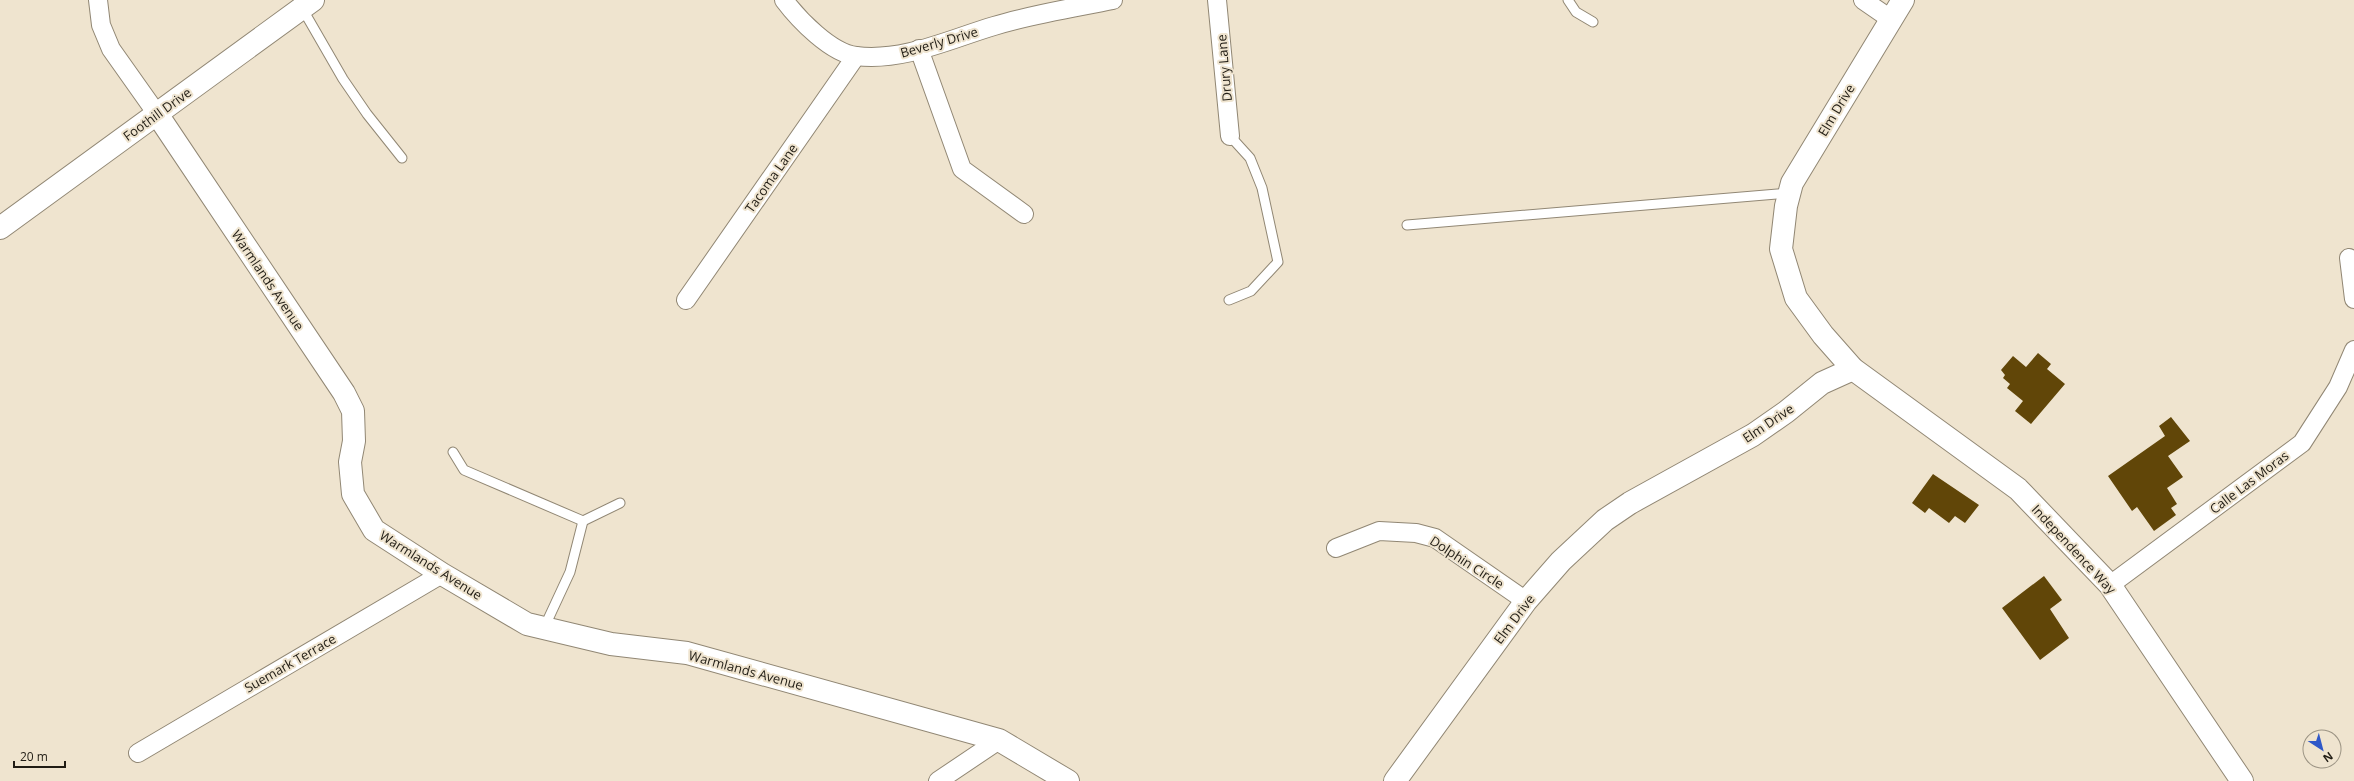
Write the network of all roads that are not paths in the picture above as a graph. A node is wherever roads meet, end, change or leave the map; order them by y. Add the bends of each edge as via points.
1 (98, 0) edge
2 (784, 0) edge
3 (1113, 0) edge
4 (1217, 0) edge
5 (1568, 0) edge
6 (1863, 0) edge
7 (1903, 0) edge
8 (308, 4) edge
9 (1892, 20) junction
10 (1593, 22) dead end
11 (919, 49) junction
12 (856, 56) junction
13 (157, 114) junction
14 (1230, 136) joint
15 (402, 158) dead end
16 (1789, 192) junction
17 (1024, 214) dead end
18 (1407, 225) dead end
19 (0, 228) edge
20 (2349, 258) dead end
21 (2354, 299) edge
22 (686, 300) dead end
23 (1229, 300) dead end
24 (2354, 350) edge
25 (1853, 369) junction
26 (453, 452) dead end
27 (620, 503) dead end
28 (583, 521) junction
29 (1336, 548) dead end
30 (442, 574) junction
31 (2110, 585) junction
32 (1526, 601) junction
33 (544, 628) junction
34 (999, 740) junction
35 (138, 752) dead end
36 (938, 781) edge
37 (1068, 781) edge
38 (1395, 781) edge
39 (2242, 781) edge

1 - 13 street, Warmlands Avenue via 101,25 111,49
2 - 12 street, Beverly Drive via 797,18 838,50
3 - 11 street, Beverly Drive via 996,25
4 - 14 street, Drury Lane
5 - 10 lane via 1576,12
6 - 9 street
7 - 9 street, Elm Drive
8 - 13 street, Foothill Drive
8 - 15 lane via 343,79 366,114
9 - 16 street, Elm Drive
11 - 12 street, Beverly Drive via 902,55
11 - 17 street via 962,169
12 - 22 street, Tacoma Lane
13 - 19 street, Foothill Drive
13 - 30 street, Warmlands Avenue via 353,410 354,441 350,462 353,494 374,530
14 - 23 lane via 1250,158 1260,182 1278,262 1251,291
16 - 18 lane
16 - 25 street, Elm Drive via 1781,249 1796,298 1823,335
20 - 21 street
24 - 31 street, Calle Las Moras via 2338,387 2302,442
25 - 31 street, Independence Way via 2018,489
25 - 32 street, Elm Drive via 1822,383 1753,435 1630,503 1605,520 1561,560
26 - 28 lane via 464,470
27 - 28 lane
28 - 33 lane via 570,572
29 - 32 street, Dolphin Circle via 1379,531 1429,536
30 - 33 street, Warmlands Avenue via 527,624
30 - 35 street, Suemark Terrace
31 - 39 street, Independence Way
32 - 38 street, Elm Drive
33 - 34 street, Warmlands Avenue via 611,644 687,653
34 - 36 street
34 - 37 street, Warmlands Avenue

